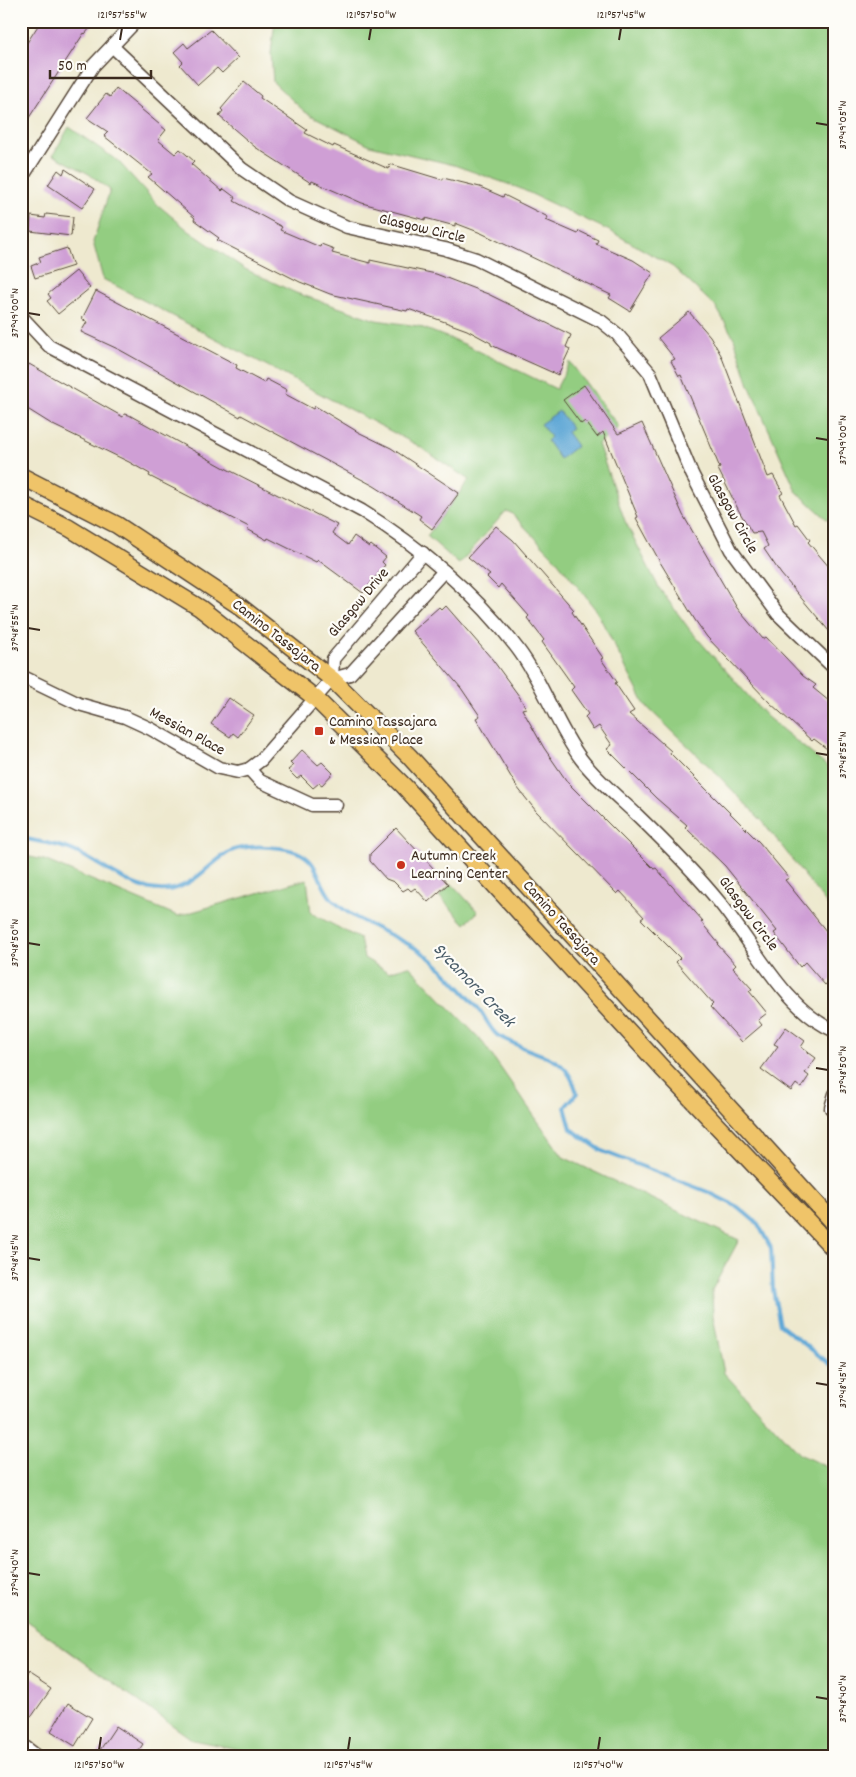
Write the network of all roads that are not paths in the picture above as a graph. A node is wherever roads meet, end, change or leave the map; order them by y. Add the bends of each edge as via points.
1 (136, 21) edge
2 (112, 46) junction
3 (21, 180) edge
4 (21, 316) edge
5 (21, 476) edge
6 (21, 504) edge
7 (423, 553) junction
8 (444, 571) junction
9 (835, 669) edge
10 (21, 676) edge
11 (332, 679) junction
12 (315, 698) junction
13 (249, 769) junction
14 (336, 805) dead end
15 (835, 1031) edge
16 (835, 1094) edge
17 (831, 1108) dead end
18 (835, 1224) edge
19 (835, 1250) edge
20 (21, 1744) edge
21 (37, 1756) edge

1 - 2 street
2 - 3 street via 93,66
2 - 9 street, Glasgow Circle via 242,169 290,201 347,227 476,259 601,321 617,334 650,373 692,474 731,550 778,614
4 - 7 street, Glasgow Circle via 49,346 362,511
5 - 11 main road, Camino Tassajara via 117,525 238,606
6 - 12 main road, Camino Tassajara via 69,528 200,608
7 - 8 street, Glasgow Circle
7 - 11 street, Glasgow Drive via 334,658
8 - 11 street via 350,674
8 - 15 street, Glasgow Circle via 517,648 550,701 569,740 594,775 683,859 786,992 808,1014
10 - 13 street, Messian Place via 79,704 125,717 151,729 219,768 238,772
11 - 12 street
11 - 18 main road, Camino Tassajara via 409,756
12 - 13 street via 261,760
12 - 19 main road, Camino Tassajara via 404,786
13 - 14 street via 260,782 312,805
16 - 17 street
20 - 21 street

